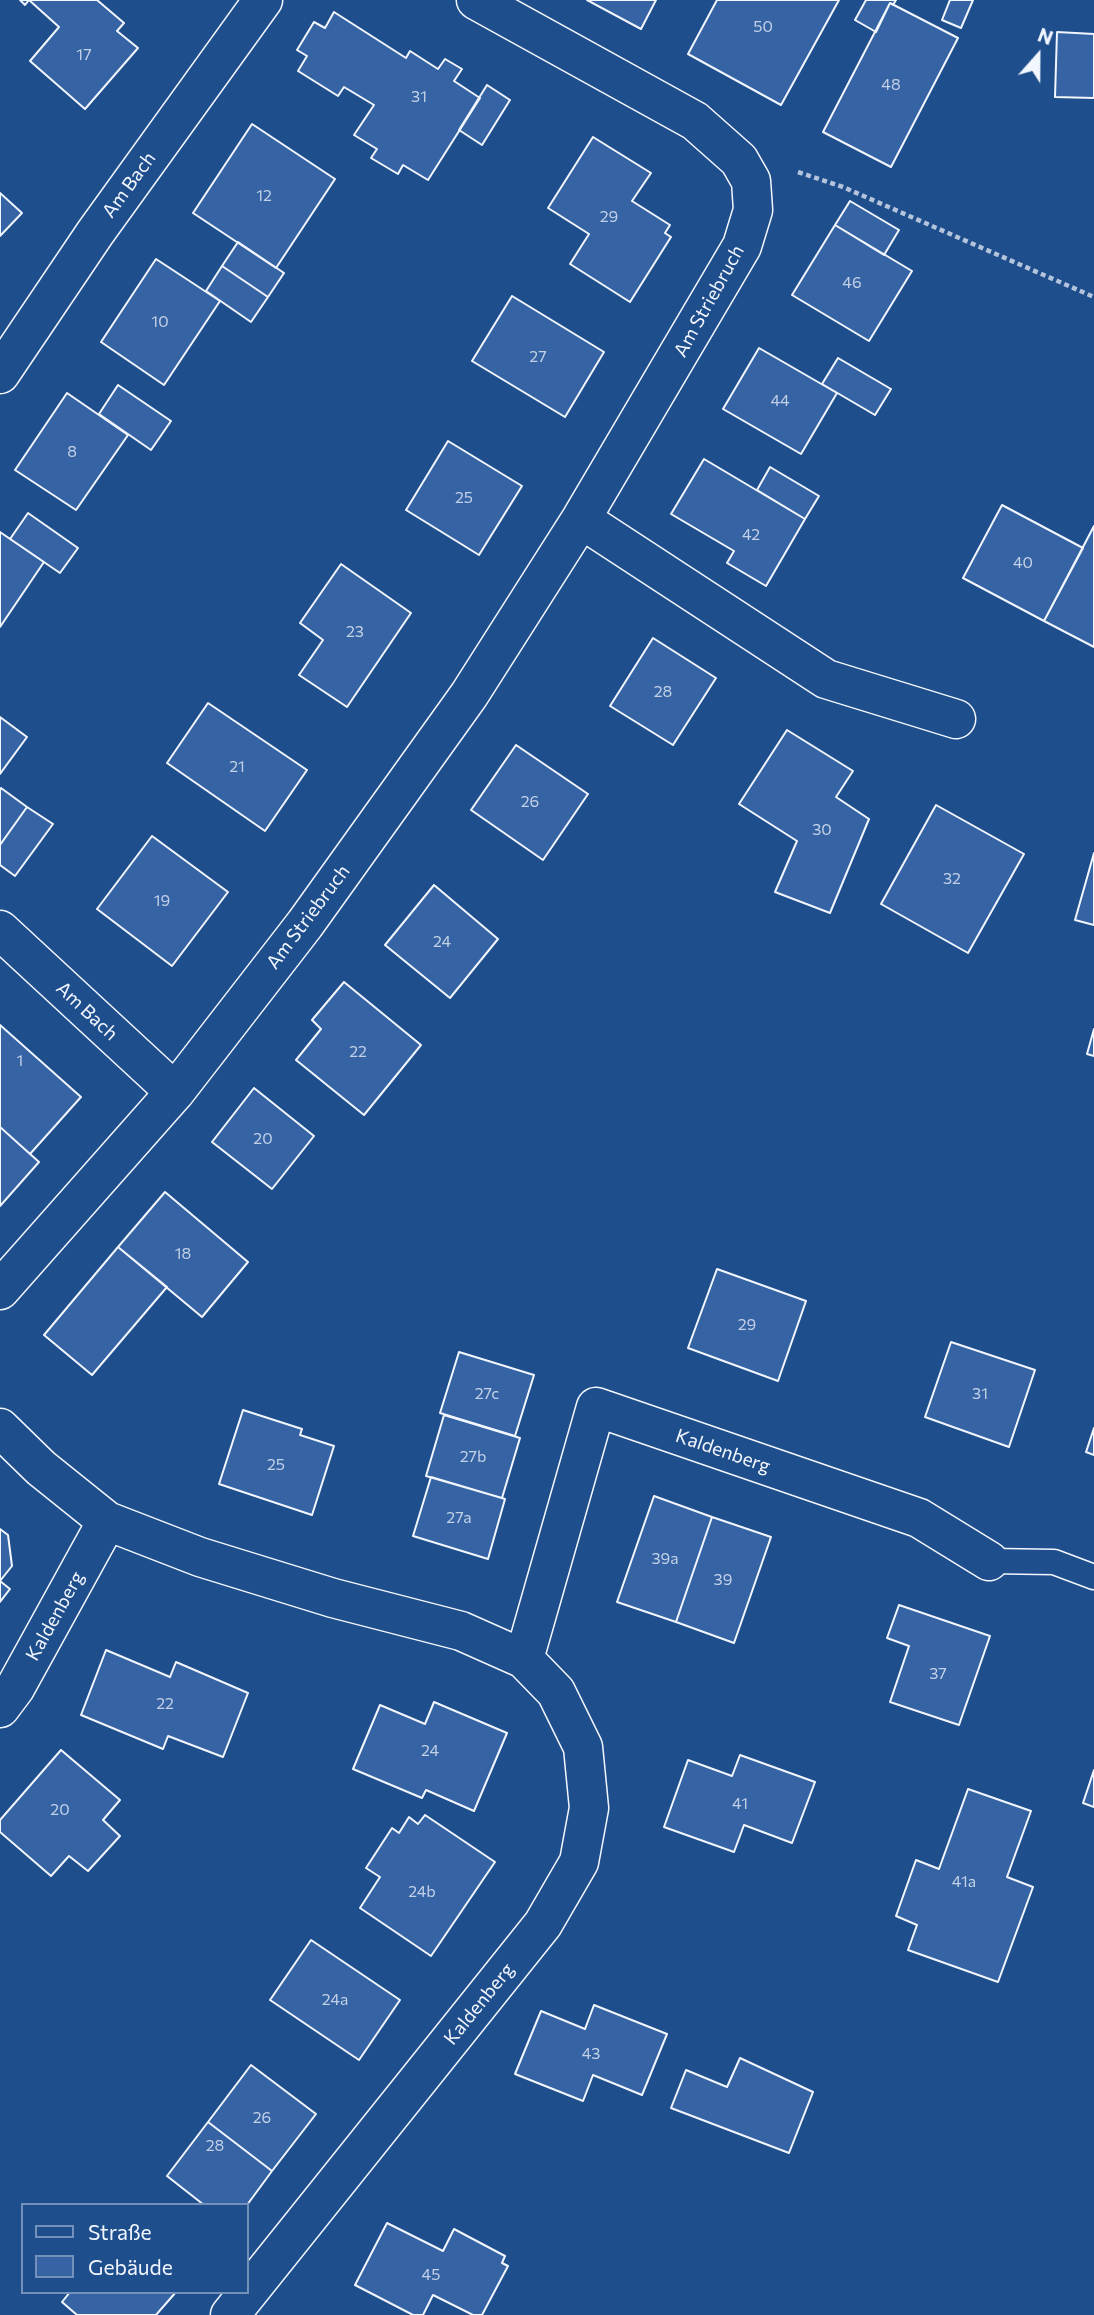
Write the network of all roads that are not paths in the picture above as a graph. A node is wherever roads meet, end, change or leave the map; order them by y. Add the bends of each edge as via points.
1 (263, 0) edge
2 (476, 0) edge
3 (0, 374) edge
4 (581, 519) junction
5 (956, 719) dead end
6 (0, 930) edge
7 (175, 1092) junction
8 (0, 1290) edge
9 (0, 1428) edge
10 (107, 1521) junction
11 (989, 1560) joint
12 (1094, 1577) edge
13 (524, 1659) junction
14 (0, 1708) edge
15 (248, 2293) edge
16 (247, 2294) edge
17 (230, 2315) edge

1 - 3 street, Am Bach
2 - 4 street, Am Striebruch via 695,121 739,160 751,181 753,210 742,246
4 - 5 street via 826,679
4 - 7 street, Am Striebruch via 469,695 305,924
6 - 7 street, Am Bach
7 - 8 street, Am Striebruch
9 - 10 street, Kaldenberg
10 - 13 street, Kaldenberg via 200,1557 333,1598 461,1630
10 - 14 street, Kaldenberg
11 - 12 lane, Kaldenberg via 1054,1562
11 - 13 street, Kaldenberg via 919,1518 596,1407
13 - 15 street, Kaldenberg via 556,1692 583,1747 589,1808 579,1862 543,1924
16 - 17 street, Kaldenberg

